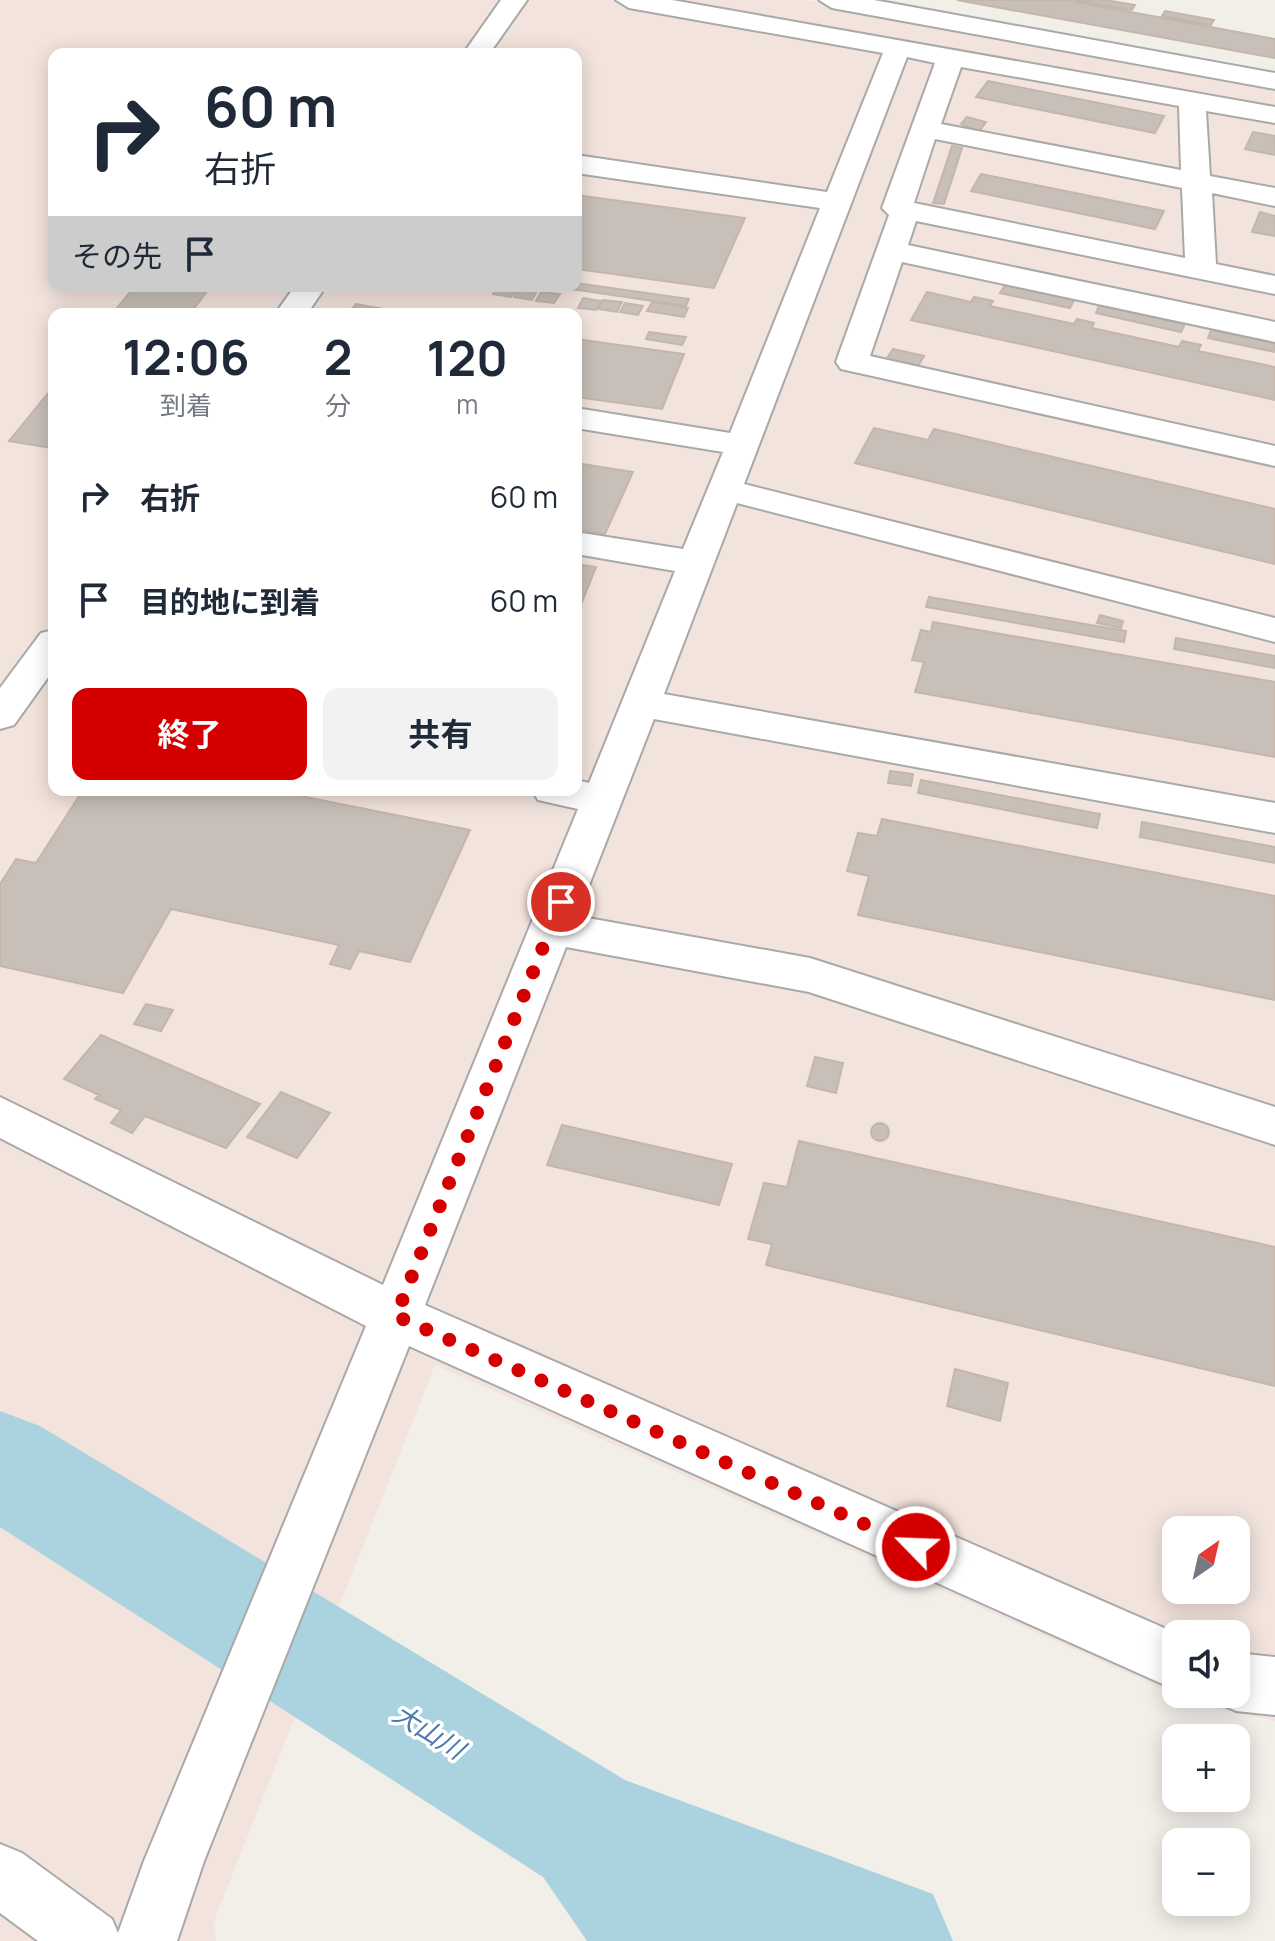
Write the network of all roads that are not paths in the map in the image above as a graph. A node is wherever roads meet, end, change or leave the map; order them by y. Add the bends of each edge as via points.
1 (514, 0) edge
2 (629, 0) edge
3 (832, 0) edge
4 (480, 48) edge
5 (897, 50) junction
6 (950, 59) junction
7 (1275, 81) edge
8 (1192, 100) junction
9 (1275, 115) edge
10 (925, 129) junction
11 (582, 165) edge
12 (1196, 182) junction
13 (1275, 197) edge
14 (838, 202) junction
15 (905, 210) junction
16 (891, 250) junction
17 (1201, 269) junction
18 (1275, 285) edge
19 (1275, 332) edge
20 (582, 419) edge
21 (744, 445) junction
22 (1275, 456) edge
23 (726, 490) junction
24 (582, 544) edge
25 (697, 563) junction
26 (1275, 630) edge
27 (48, 654) edge
28 (25, 700) edge
29 (641, 703) junction
30 (582, 796) edge
31 (603, 800) junction
32 (1275, 818) edge
33 (551, 928) junction
34 (0, 1116) edge
35 (1275, 1126) edge
36 (396, 1316) junction
37 (1162, 1656) edge
38 (1250, 1683) edge
39 (1275, 1686) edge
40 (0, 1875) edge
41 (90, 1941) edge
42 (146, 1941) edge

1 - 4 street
2 - 5 street
3 - 7 street
5 - 6 street
5 - 14 street
6 - 8 street
6 - 10 street
8 - 9 street
8 - 12 street
10 - 12 street
10 - 15 street via 897,208
11 - 14 street
12 - 13 street
12 - 17 street
14 - 21 street
15 - 16 street
15 - 17 street
16 - 19 street
16 - 22 street via 852,362
17 - 18 street
20 - 21 street
21 - 23 street
23 - 25 street
23 - 26 street
24 - 25 street
25 - 29 street
27 - 28 street
29 - 31 street
29 - 32 street
30 - 31 street
31 - 33 street
33 - 35 street via 810,975
33 - 36 street
34 - 36 street
36 - 37 street
36 - 42 street
38 - 39 street
40 - 41 street

